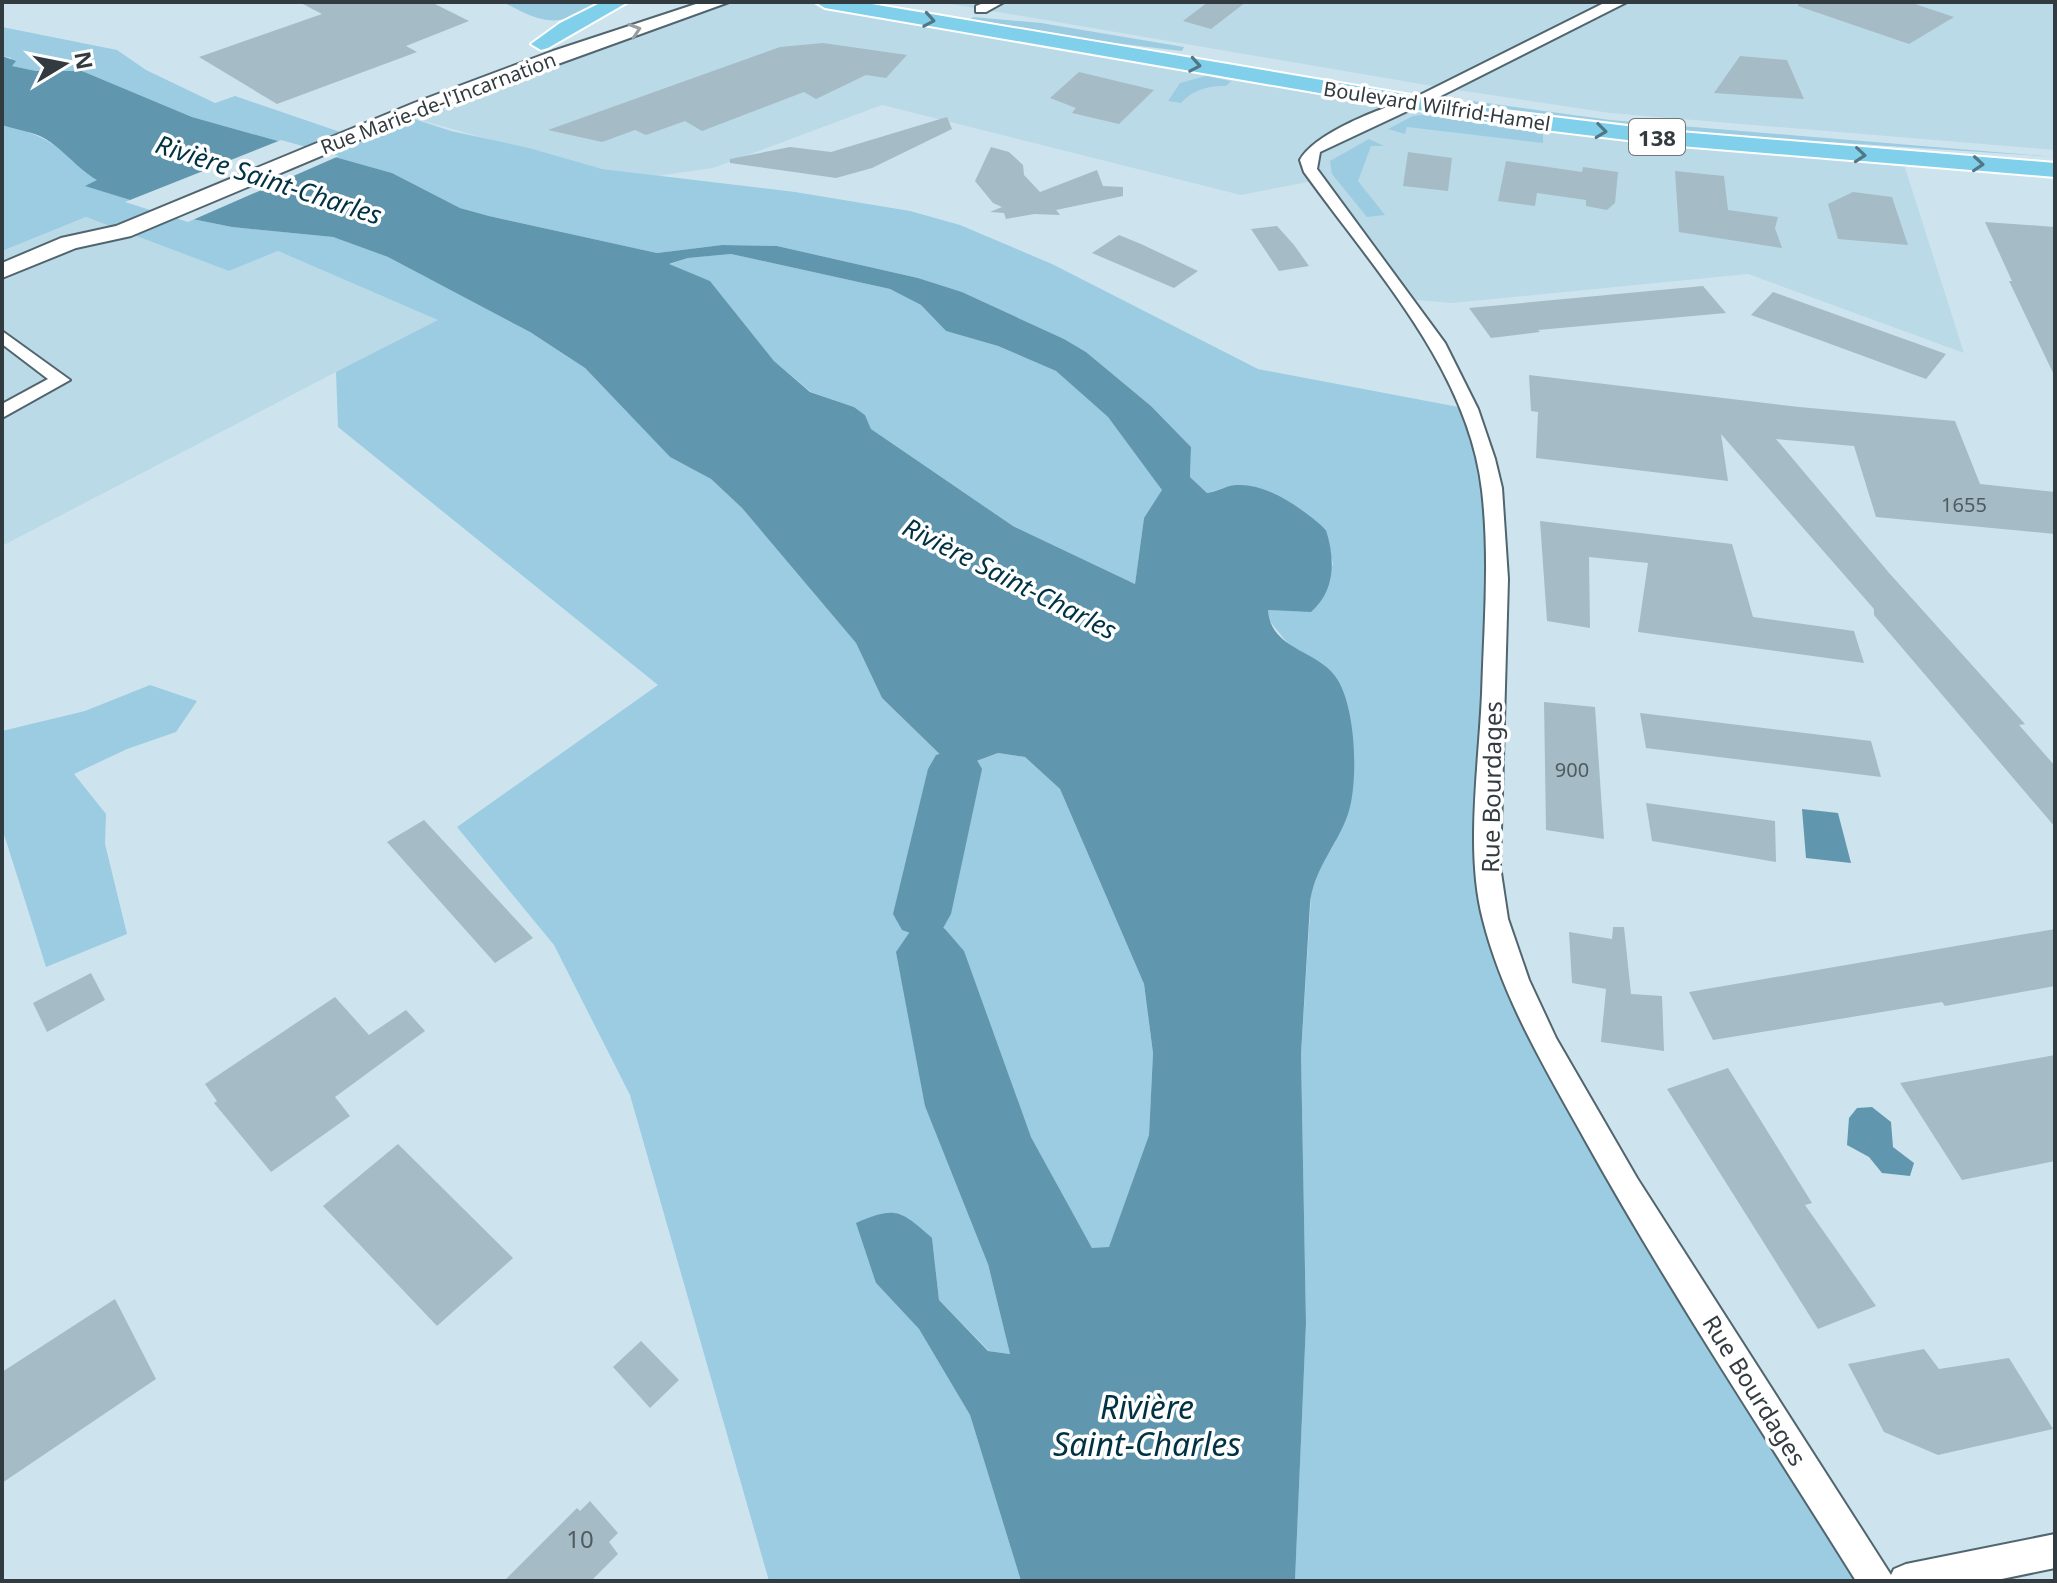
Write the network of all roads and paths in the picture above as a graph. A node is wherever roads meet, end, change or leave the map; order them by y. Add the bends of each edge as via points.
1 (618, 2) edge
2 (671, 2) edge
3 (720, 2) edge
4 (825, 2) edge
5 (939, 2) edge
6 (1619, 2) edge
7 (989, 5) edge
8 (541, 44) junction
9 (1444, 88) junction
10 (1413, 103) junction
11 (314, 144) junction
12 (2055, 150) edge
13 (2055, 170) edge
14 (69, 243) junction
15 (2, 271) edge
16 (2, 336) edge
17 (2, 412) edge
18 (2055, 1551) edge
19 (1876, 1581) edge
20 (1906, 1581) edge

1 - 8 main road
2 - 8 main road, Rue Marie-de-l'Incarnation
11 -> 3 main road, Rue Marie-de-l'Incarnation
4 -> 10 main road, Boulevard Wilfrid-Hamel / 138
5 - 7 main road, Boulevard Wilfrid-Hamel / 138
6 - 9 street
7 - 9 main road, Boulevard Wilfrid-Hamel / 138
8 - 11 main road, Rue Marie-de-l'Incarnation
9 - 10 street
9 - 12 main road, Boulevard Wilfrid-Hamel / 138 via 1610,113
10 -> 13 main road, Boulevard Wilfrid-Hamel / 138 via 1668,138
10 - 19 street, Rue Bourdages via 1323,144 1308,160 1313,181 1436,343 1469,409 1485,459 1492,488 1497,579 1487,866 1495,919 1546,1045 1627,1188
11 - 14 main road, Rue Marie-de-l'Incarnation via 123,231
11 - 14 main road, Rue Marie-de-l'Incarnation via 98,222
14 - 15 main road, Rue Marie-de-l'Incarnation
16 - 17 street via 61,380
18 - 20 street

